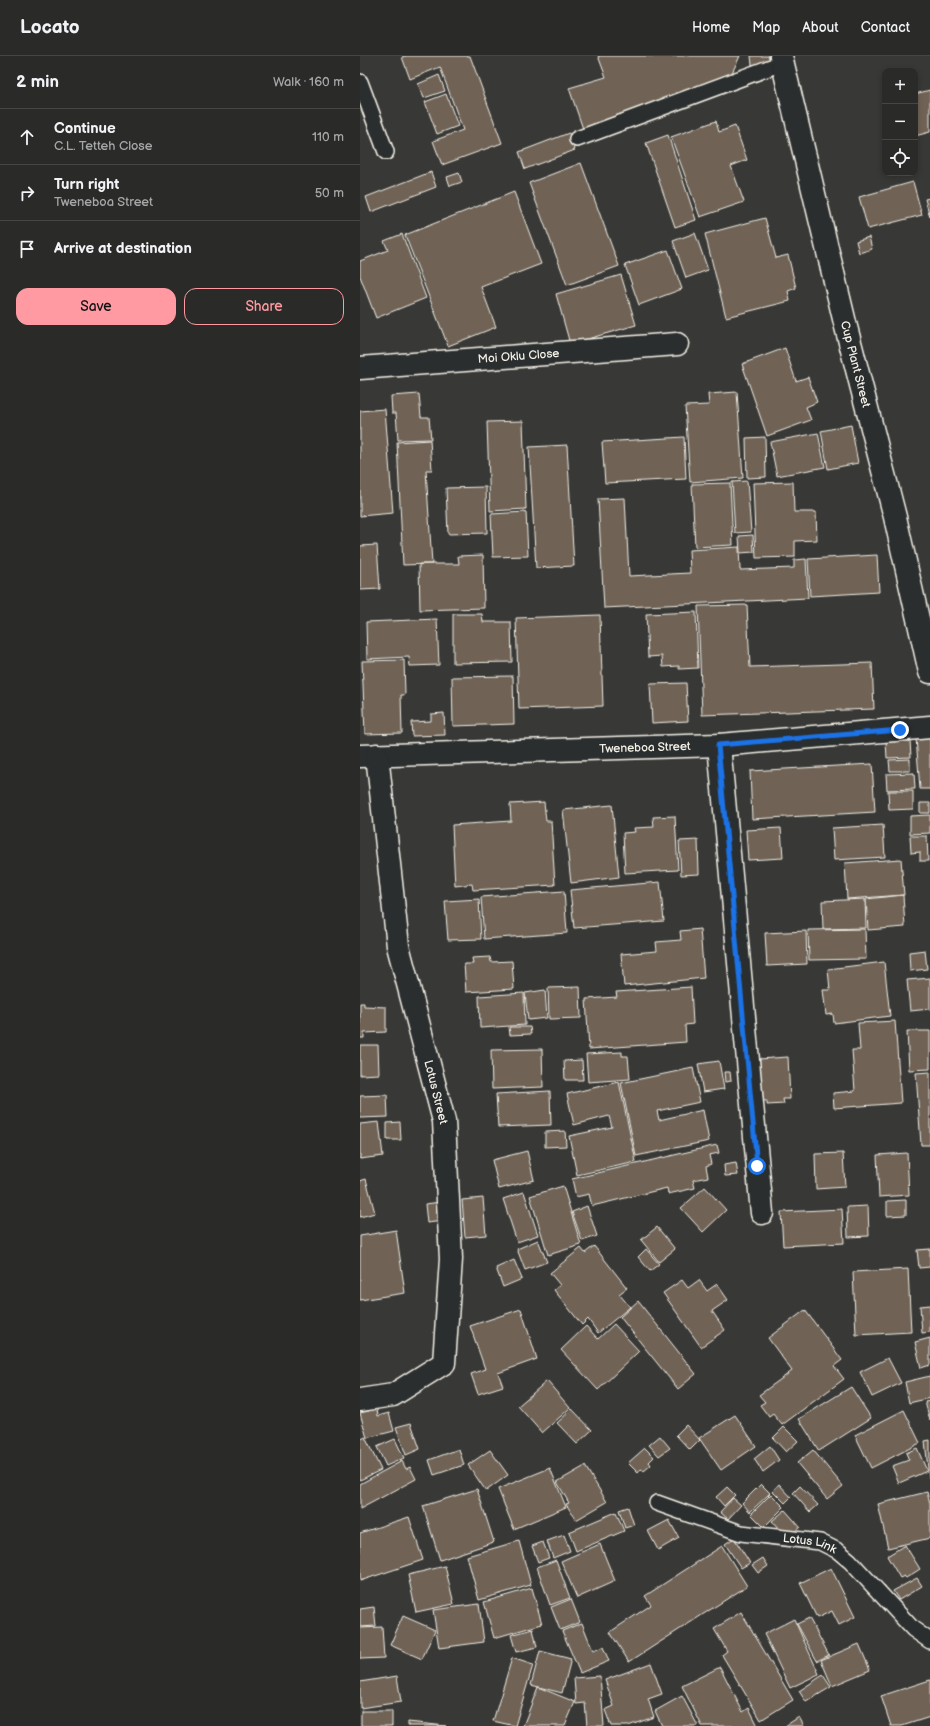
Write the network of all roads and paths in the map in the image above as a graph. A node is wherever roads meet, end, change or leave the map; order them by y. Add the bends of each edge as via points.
1 (781, 60) edge
2 (360, 82) edge
3 (576, 139) dead end
4 (386, 152) dead end
5 (676, 344) dead end
6 (360, 368) edge
7 (930, 672) edge
8 (930, 727) edge
9 (718, 745) junction
10 (368, 756) edge
11 (762, 1213) dead end
12 (360, 1400) edge
13 (656, 1503) dead end
14 (930, 1641) edge

1 - 3 lane
1 - 7 street, Cup Plant Street via 895,517
2 - 4 lane
5 - 6 street, Moi Oklu Close
8 - 9 street, Tweneboa Street
9 - 10 street, Tweneboa Street
9 - 11 street
10 - 12 street, Lotus Street via 398,946 444,1121 450,1259 444,1364 393,1395
13 - 14 lane, Lotus Link via 741,1533 820,1542 838,1551 913,1629

